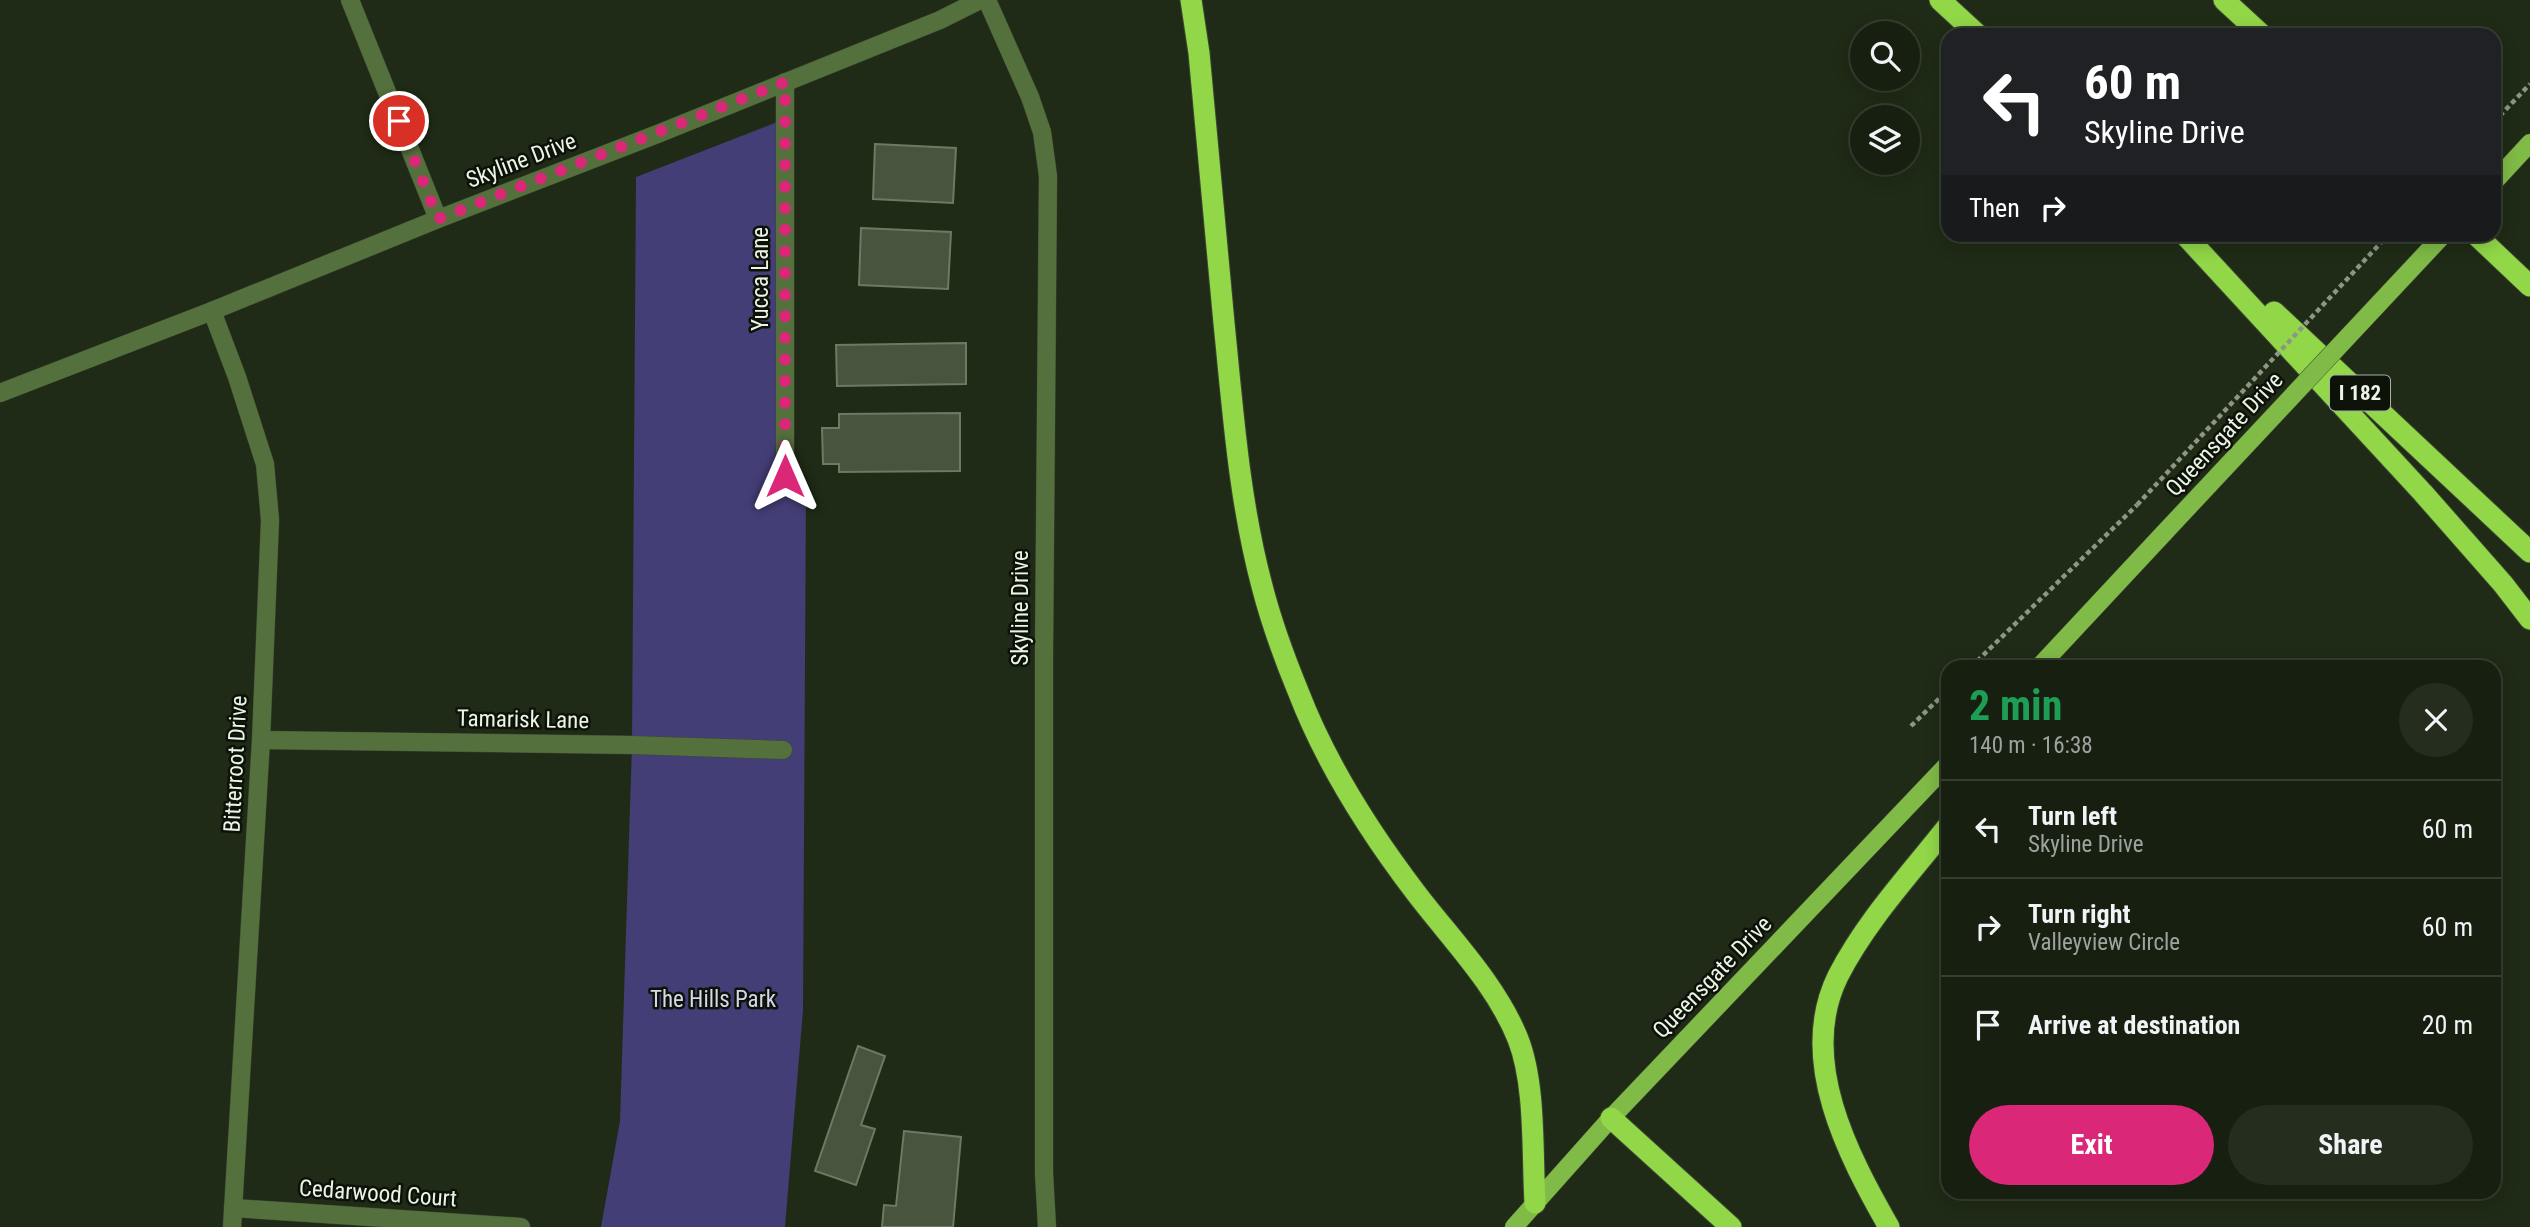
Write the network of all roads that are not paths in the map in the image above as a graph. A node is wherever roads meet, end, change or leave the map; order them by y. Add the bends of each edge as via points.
1 (350, 0) edge
2 (980, 0) edge
3 (987, 0) edge
4 (1191, 0) edge
5 (1940, 0) edge
6 (2224, 0) edge
7 (1970, 28) edge
8 (2254, 28) edge
9 (785, 82) junction
10 (2530, 144) edge
11 (2501, 175) edge
12 (438, 219) junction
13 (2192, 242) edge
14 (2199, 242) edge
15 (2437, 242) edge
16 (2483, 242) edge
17 (2530, 286) edge
18 (212, 312) junction
19 (0, 393) edge
20 (785, 476) dead end
21 (2530, 552) edge
22 (2530, 619) edge
23 (2046, 660) edge
24 (261, 740) junction
25 (783, 750) dead end
26 (1941, 771) edge
27 (1941, 834) edge
28 (1611, 1118) junction
29 (1535, 1203) junction
30 (233, 1208) junction
31 (232, 1227) edge
32 (521, 1227) edge
33 (1047, 1227) edge
34 (1514, 1227) edge
35 (1731, 1227) edge
36 (1889, 1227) edge

1 - 12 street
2 - 9 street, Skyline Drive
3 - 33 street, Skyline Drive via 1030,97 1042,132 1048,176
4 - 29 highway via 1236,440 1262,586 1298,694 1344,788 1414,890 1490,988 1518,1039 1529,1090
5 - 7 highway
6 - 8 highway
9 - 12 street, Skyline Drive
9 - 20 street, Yucca Lane
10 - 11 main road
12 - 18 street, Skyline Drive
13 - 22 highway via 2423,493
14 - 21 highway, I 182
15 - 23 main road, Queensgate Drive, bridge
16 - 17 highway
18 - 19 street, Skyline Drive
18 - 24 street, Bitterroot Drive via 265,464 271,520
24 - 25 street, Tamarisk Lane
24 - 30 street, Bitterroot Drive
26 - 28 main road, Queensgate Drive
27 - 36 highway via 1857,943 1827,1004 1824,1061 1840,1127
28 - 29 main road, Queensgate Drive
28 - 35 highway
29 - 34 main road, Queensgate Drive
30 - 31 street, Bitterroot Drive
30 - 32 street, Cedarwood Court

